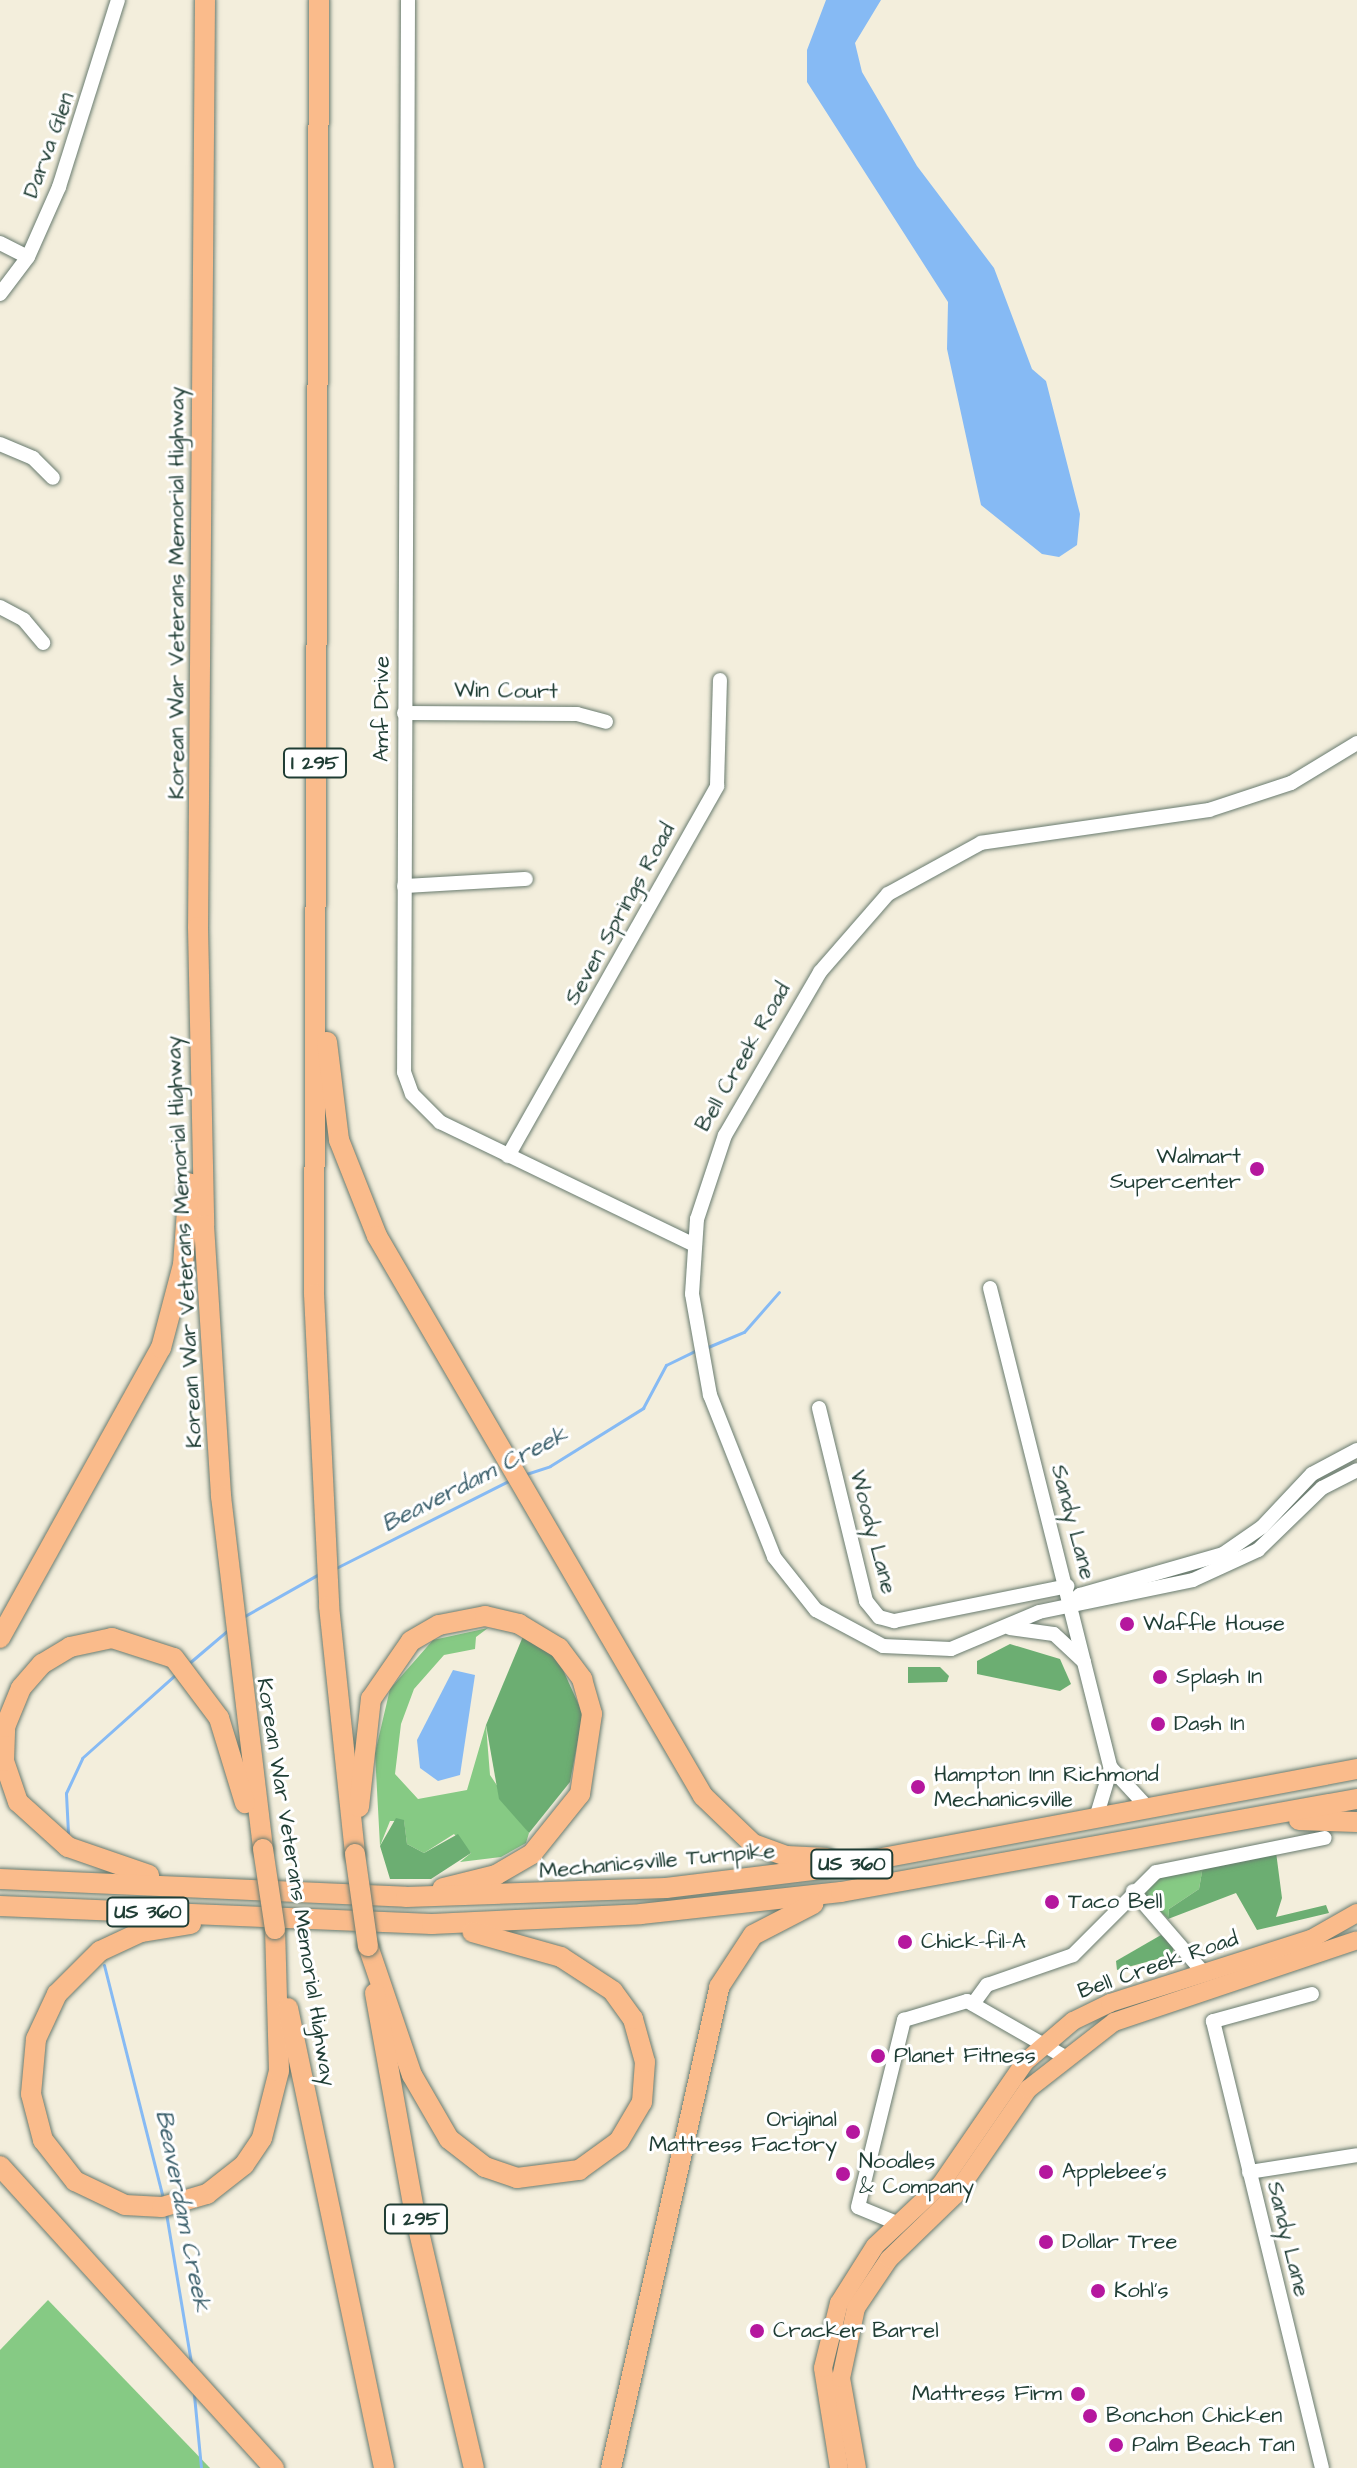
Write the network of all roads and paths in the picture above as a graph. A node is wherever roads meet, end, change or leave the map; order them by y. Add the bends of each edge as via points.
1 (118, 0) edge
2 (205, 0) edge
3 (319, 0) edge
4 (408, 0) edge
5 (0, 243) edge
6 (28, 257) junction
7 (0, 294) edge
8 (0, 444) edge
9 (53, 478) dead end
10 (0, 607) edge
11 (43, 643) dead end
12 (720, 680) dead end
13 (404, 713) junction
14 (606, 722) dead end
15 (1357, 743) edge
16 (526, 879) dead end
17 (404, 886) junction
18 (315, 908) junction
19 (198, 1047) junction
20 (508, 1156) junction
21 (694, 1245) junction
22 (990, 1288) dead end
23 (819, 1408) dead end
24 (1357, 1450) edge
25 (1357, 1470) edge
26 (1067, 1586) junction
27 (1071, 1604) junction
28 (994, 1631) junction
29 (0, 1638) edge
30 (1086, 1665) junction
31 (1111, 1768) junction
32 (1357, 1769) edge
33 (1357, 1799) edge
34 (1148, 1808) junction
35 (1096, 1818) junction
36 (1243, 1820) junction
37 (1357, 1822) edge
38 (1037, 1829) junction
39 (1325, 1838) dead end
40 (355, 1846) junction
41 (262, 1847) junction
42 (978, 1869) junction
43 (0, 1879) edge
44 (1133, 1891) junction
45 (292, 1892) junction
46 (337, 1895) junction
47 (0, 1906) edge
48 (1357, 1913) edge
49 (295, 1921) junction
50 (340, 1922) junction
51 (1357, 1940) edge
52 (373, 1961) junction
53 (1203, 1972) junction
54 (279, 1977) junction
55 (1312, 1994) dead end
56 (973, 2004) junction
57 (1043, 2045) junction
58 (1063, 2056) junction
59 (1357, 2155) edge
60 (0, 2166) edge
61 (1249, 2172) junction
62 (899, 2224) junction
63 (274, 2468) edge
64 (384, 2468) edge
65 (474, 2468) edge
66 (611, 2468) edge
67 (839, 2468) edge
68 (857, 2468) edge
69 (1322, 2468) edge

1 - 6 street, Darva Glen via 77,139
2 - 19 highway, Korean War Veterans Memorial Highway
3 - 18 highway, I 295
4 - 13 street, Amf Drive
5 - 6 street
6 - 7 street, Darva Glen
8 - 9 street via 33,458
10 - 11 street via 24,620
12 - 20 street, Seven Springs Road via 717,786
13 - 14 street, Win Court via 577,714
13 - 17 street, Amf Drive
15 - 21 street, Bell Creek Road via 1291,783 1209,810 981,843 888,894 841,941 739,1105 712,1165
16 - 17 street
17 - 20 street, Amf Drive via 407,1084 430,1115
18 - 38 highway via 331,1101 347,1167 377,1236 703,1796 744,1839 803,1859
18 - 40 highway, I 295 via 323,1526
19 - 29 highway via 186,1243 168,1329 137,1399
19 - 41 highway, Korean War Veterans Memorial Highway via 230,1584
20 - 21 street, Amf Drive
21 - 28 street, Bell Creek Road via 693,1315 710,1395 774,1557 816,1610 863,1639 912,1653 951,1649
22 - 26 street, Sandy Lane
23 - 26 street, Woody Lane via 866,1601 879,1617 906,1619
24 - 27 street, Bell Creek Road via 1312,1474 1262,1527 1223,1554 1080,1595
25 - 27 street, Bell Creek Road via 1322,1488 1240,1560 1193,1580
26 - 27 street, Sandy Lane
27 - 28 street, Bell Creek Road
27 - 30 street, Sandy Lane
28 - 30 street via 1044,1630
30 - 31 street, Sandy Lane
31 - 34 street, Sandy Lane
31 - 35 street
32 - 34 highway, Mechanicsville Turnpike / US 360
33 - 36 highway, US 360
34 - 35 highway, Mechanicsville Turnpike / US 360
35 - 38 highway, Mechanicsville Turnpike / US 360
36 - 37 highway
36 - 42 highway, US 360
38 - 46 highway, Mechanicsville Turnpike / US 360 via 829,1868 666,1888 507,1897
39 - 44 street via 1163,1869
40 - 46 highway via 371,1699 411,1641 452,1621 502,1619 546,1638 572,1662 592,1714 591,1756 580,1794 546,1842 517,1865 472,1882
40 - 52 highway, I 295, bridge
41 - 45 highway via 227,1737 202,1689 174,1658 146,1644 85,1642 31,1675 13,1701 3,1742 18,1802 51,1835 105,1864
41 - 54 highway, Korean War Veterans Memorial Highway, bridge
42 - 50 highway, US 360 via 641,1914
42 - 66 highway via 793,1910 732,1960 713,2002
43 - 45 highway, Mechanicsville Turnpike / US 360
44 - 53 street
44 - 56 street via 1073,1955 987,1985
45 - 46 highway, Mechanicsville Turnpike / US 360
47 - 49 highway, US 360
48 - 53 main road, Bell Creek Road via 1324,1934
49 - 50 highway, US 360
49 - 54 highway via 141,1932 100,1951 57,1994 33,2052 34,2118 64,2171 112,2202 162,2207 198,2198 244,2165 269,2119 279,2071
50 - 52 highway via 494,1935 561,1957 597,1978 624,2005 643,2046 644,2090 629,2129 594,2162 547,2179 517,2178 472,2159 424,2103
51 - 58 main road, Bell Creek Road via 1114,2022
52 - 65 highway, I 295 via 415,2215
53 - 57 main road, Bell Creek Road via 1089,2012
54 - 64 highway, Korean War Veterans Memorial Highway
55 - 61 street, Sandy Lane via 1213,2021
56 - 57 street
56 - 62 street via 948,2001 915,2011 898,2028 858,2207
57 - 58 street
57 - 62 main road, Bell Creek Road via 999,2092 941,2184
58 - 68 main road, Bell Creek Road via 1012,2108 944,2209 876,2273 856,2308 841,2378
59 - 61 street
60 - 63 highway
61 - 69 street, Sandy Lane
62 - 67 main road, Bell Creek Road via 854,2273 830,2328 825,2402

